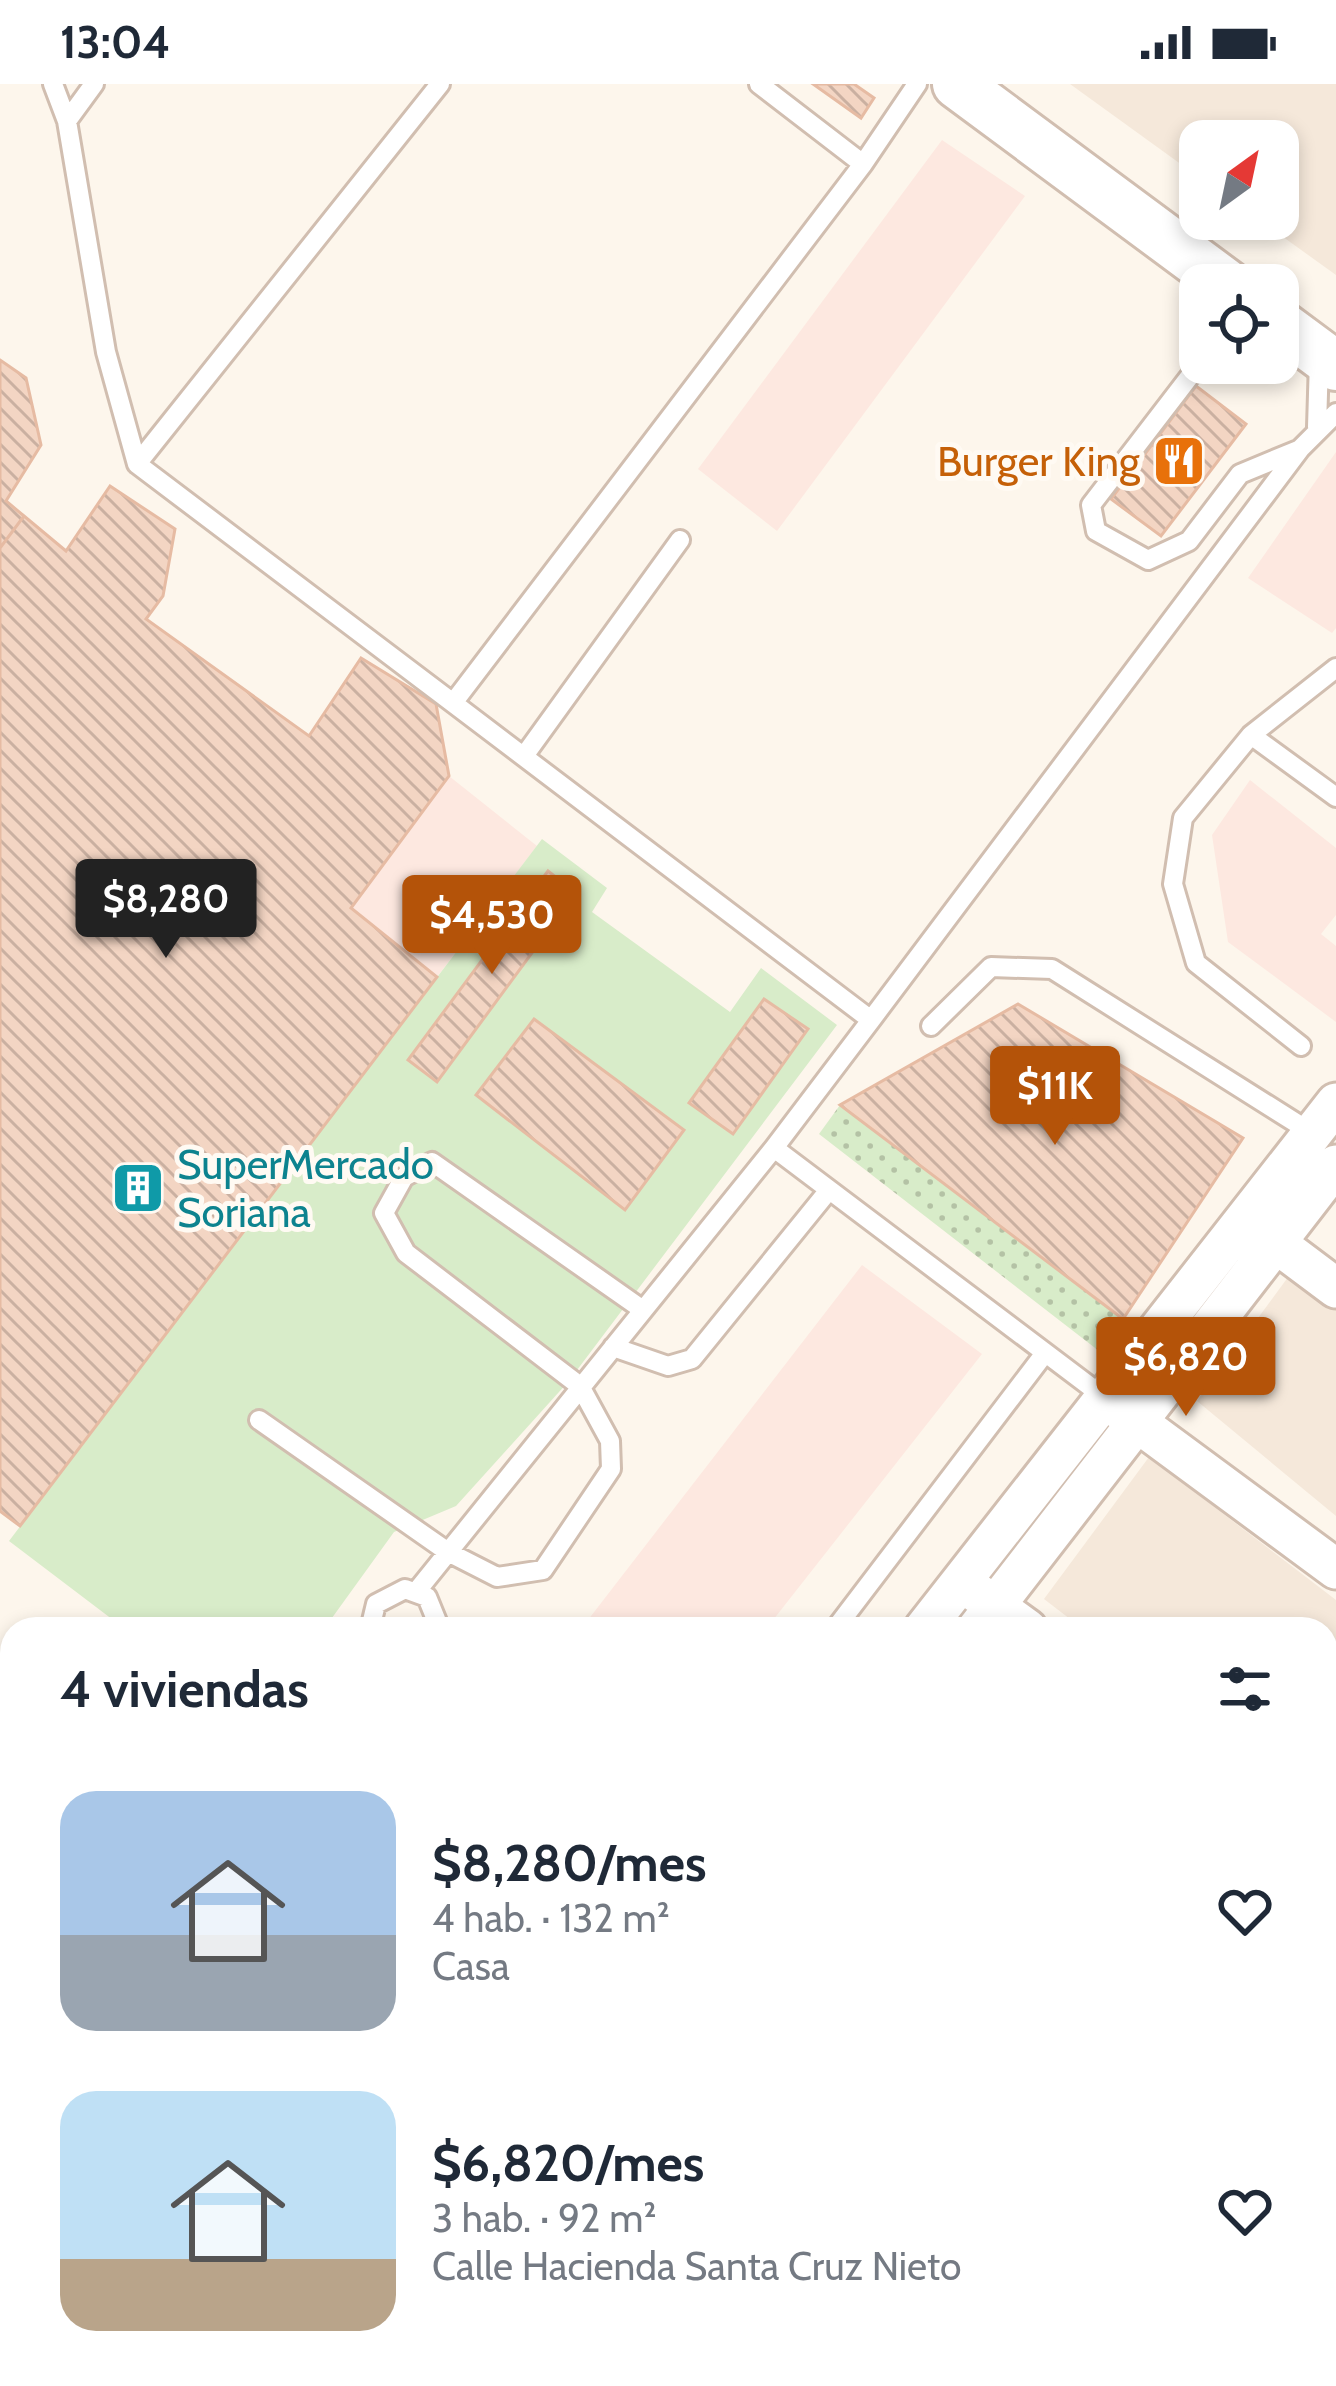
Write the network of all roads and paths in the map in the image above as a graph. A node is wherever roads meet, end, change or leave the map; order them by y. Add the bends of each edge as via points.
1 (52, 84) edge
2 (94, 84) edge
3 (440, 84) edge
4 (759, 84) edge
5 (917, 84) edge
6 (957, 84) edge
7 (67, 122) junction
8 (863, 164) junction
9 (1200, 264) edge
10 (1299, 334) edge
11 (1330, 351) edge
12 (1184, 384) edge
13 (1336, 413) edge
14 (1317, 427) junction
15 (1300, 449) junction
16 (137, 464) junction
17 (680, 540) dead end
18 (1336, 668) edge
19 (453, 703) junction
20 (1251, 734) junction
21 (524, 756) junction
22 (1336, 797) edge
23 (871, 1020) junction
24 (931, 1026) dead end
25 (1300, 1046) dead end
26 (1328, 1134) edge
27 (774, 1148) junction
28 (829, 1190) junction
29 (1276, 1243) junction
30 (1336, 1288) edge
31 (643, 1310) junction
32 (614, 1347) junction
33 (1045, 1354) junction
34 (580, 1386) junction
35 (1104, 1397) junction
36 (259, 1420) dead end
37 (1137, 1422) junction
38 (448, 1552) junction
39 (1336, 1569) edge
40 (961, 1581) junction
41 (416, 1592) junction
42 (371, 1617) edge
43 (438, 1617) edge
44 (844, 1617) edge
45 (933, 1617) edge
46 (986, 1617) edge

1 - 7 lane
2 - 7 lane
3 - 16 lane
4 - 8 lane
5 - 8 lane
6 - 9 street
7 - 16 lane via 106,352
8 - 19 lane
10 - 11 street
11 - 14 lane
12 - 15 lane via 1091,505 1096,531 1148,560 1189,541 1240,474
13 - 14 lane
14 - 15 lane
15 - 23 lane
16 - 19 lane
17 - 21 lane
18 - 20 lane
19 - 21 lane
20 - 22 lane
20 - 25 lane via 1183,818 1173,884 1196,963
21 - 23 lane
23 - 27 lane
24 - 26 lane via 991,968 1052,969
26 - 29 street
26 - 35 street
27 - 28 lane
27 - 31 lane
28 - 32 lane via 692,1359 668,1366
28 - 33 lane
29 - 30 street
29 - 37 street
31 - 32 lane
31 - 34 lane via 432,1162 404,1177 384,1213 406,1253
32 - 34 lane
33 - 35 lane
33 - 44 lane
34 - 38 lane
34 - 38 lane via 610,1441 611,1469 543,1570 497,1577
35 - 37 street
35 - 40 street
36 - 38 lane
37 - 39 street
37 - 46 street
38 - 41 lane
40 - 45 street
40 - 46 street
41 - 42 lane via 384,1596
41 - 43 lane

